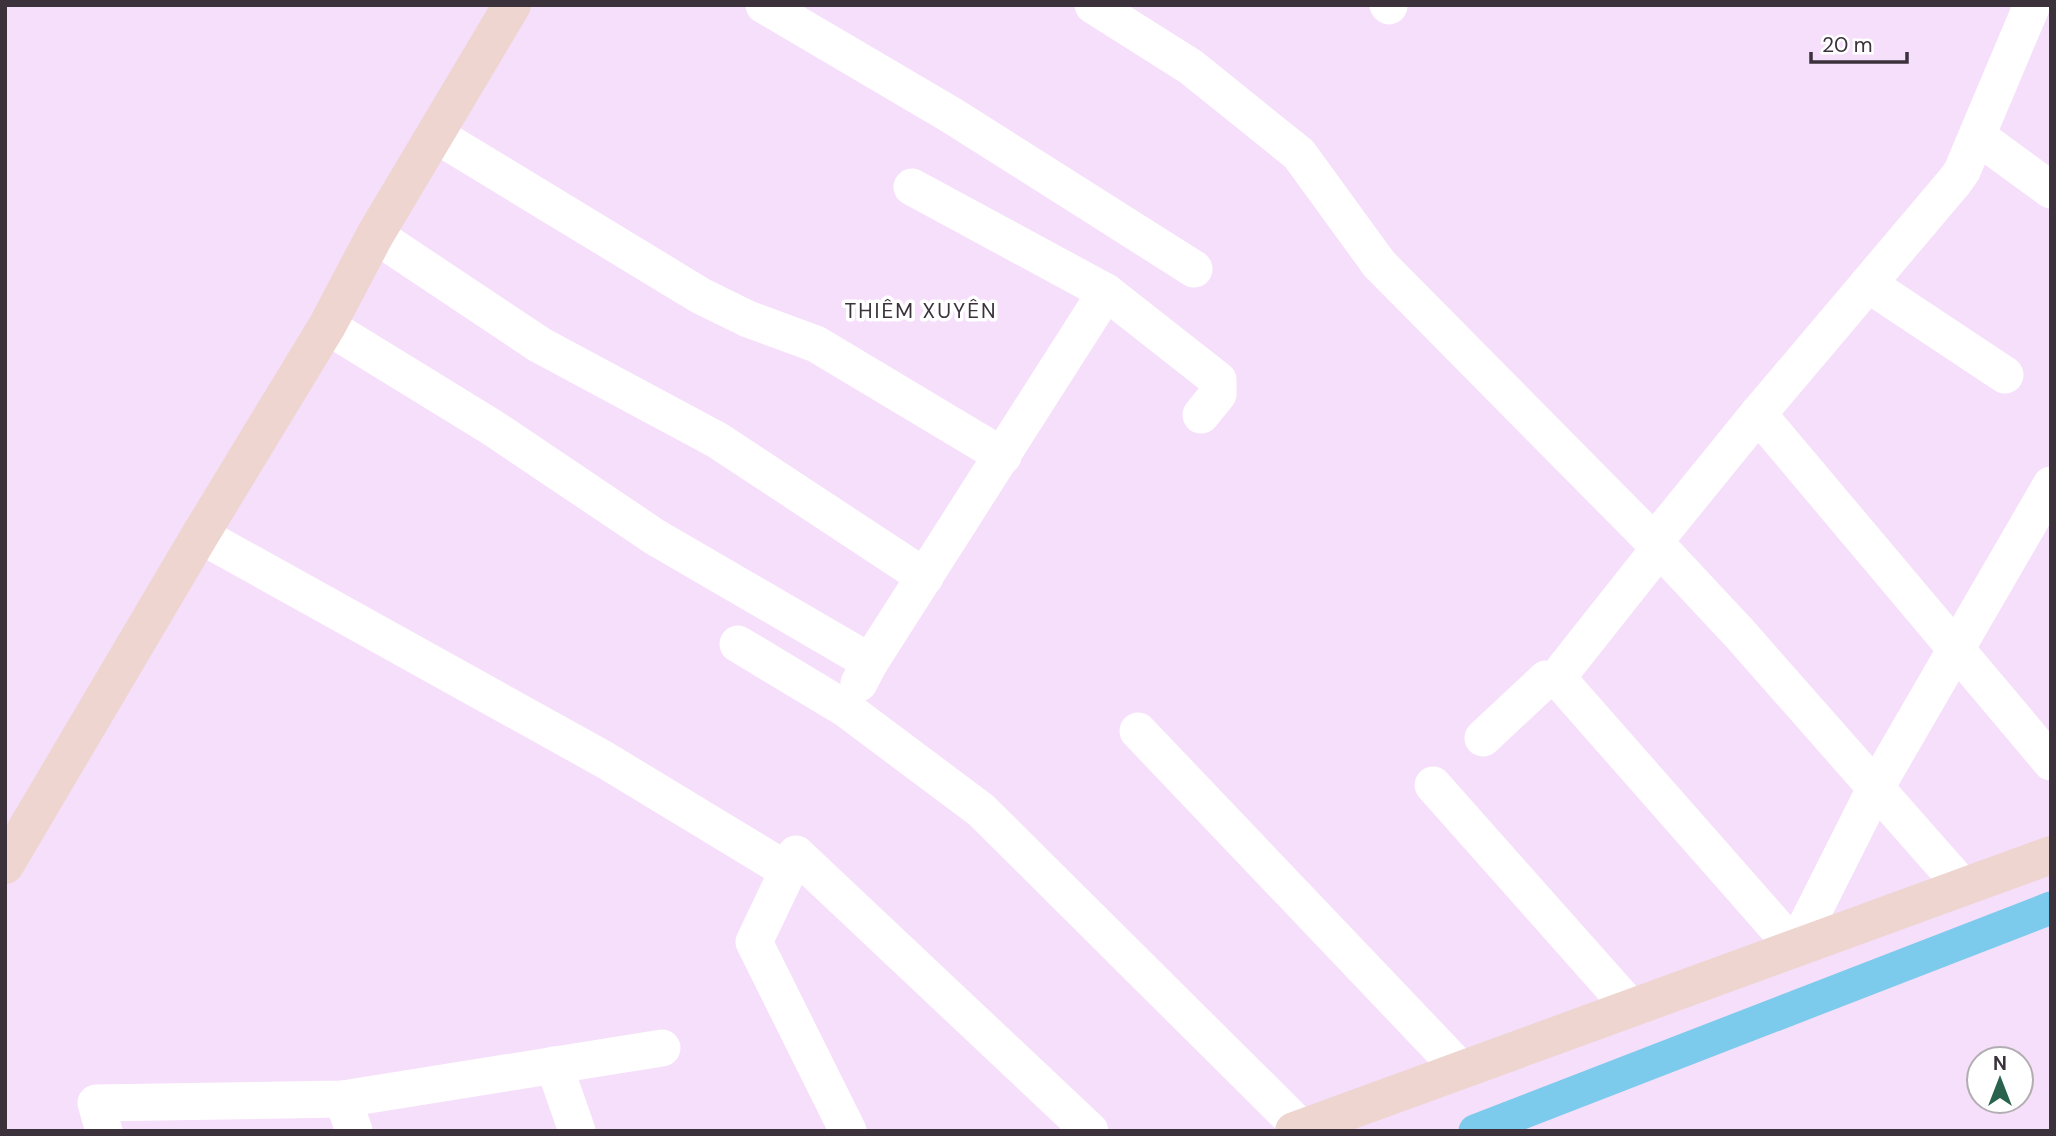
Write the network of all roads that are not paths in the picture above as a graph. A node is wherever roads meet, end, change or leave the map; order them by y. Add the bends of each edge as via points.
1 (512, 5) edge
2 (764, 5) edge
3 (1093, 5) edge
4 (2032, 5) edge
5 (436, 135) junction
6 (1977, 136) junction
7 (912, 187) dead end
8 (2051, 190) edge
9 (375, 235) junction
10 (1194, 269) dead end
11 (1868, 284) junction
12 (1106, 292) junction
13 (327, 326) junction
14 (2005, 375) dead end
15 (1758, 414) junction
16 (1201, 415) dead end
17 (1003, 456) junction
18 (2051, 485) edge
19 (2041, 522) edge
20 (200, 536) junction
21 (1657, 545) junction
22 (925, 577) junction
23 (738, 644) dead end
24 (1955, 648) junction
25 (870, 662) junction
26 (1564, 669) dead end
27 (846, 709) junction
28 (1138, 731) dead end
29 (1483, 738) dead end
30 (2051, 762) edge
31 (1433, 785) dead end
32 (1875, 789) junction
33 (2051, 855) edge
34 (5, 865) edge
35 (788, 872) junction
36 (1962, 886) junction
37 (1795, 948) junction
38 (1631, 1008) junction
39 (662, 1048) dead end
40 (554, 1065) junction
41 (1461, 1070) junction
42 (349, 1115) edge
43 (1298, 1130) edge
44 (104, 1131) edge
45 (577, 1131) edge
46 (848, 1131) edge
47 (1090, 1131) edge

1 - 5 street
2 - 10 street via 951,115
3 - 21 street via 1191,67 1299,154 1379,264
4 - 6 street
5 - 9 street
5 - 17 street via 701,296 816,344
6 - 8 street
6 - 11 street via 1955,181
7 - 12 street
9 - 13 street
9 - 22 street via 540,345 717,440
11 - 14 street
11 - 15 street
12 - 16 street via 1218,380 1218,394
12 - 17 street
13 - 20 street
13 - 25 street via 493,428 655,537
15 - 21 street
15 - 24 street
17 - 22 street
18 - 19 street
19 - 24 street
20 - 34 street
20 - 35 street via 605,760
21 - 26 street
21 - 32 street
22 - 25 street
23 - 27 street
24 - 30 street
24 - 32 street
25 - 27 street
27 - 43 street via 981,810
28 - 41 street
29 - 37 street via 1546,679 1560,681
31 - 38 street
32 - 36 street
32 - 37 street
33 - 36 street
35 - 46 street via 754,942
35 - 47 street via 796,854
36 - 37 street
37 - 38 street
38 - 41 street
39 - 40 street
40 - 42 street
40 - 45 street
41 - 43 street
42 - 44 street via 96,1103

